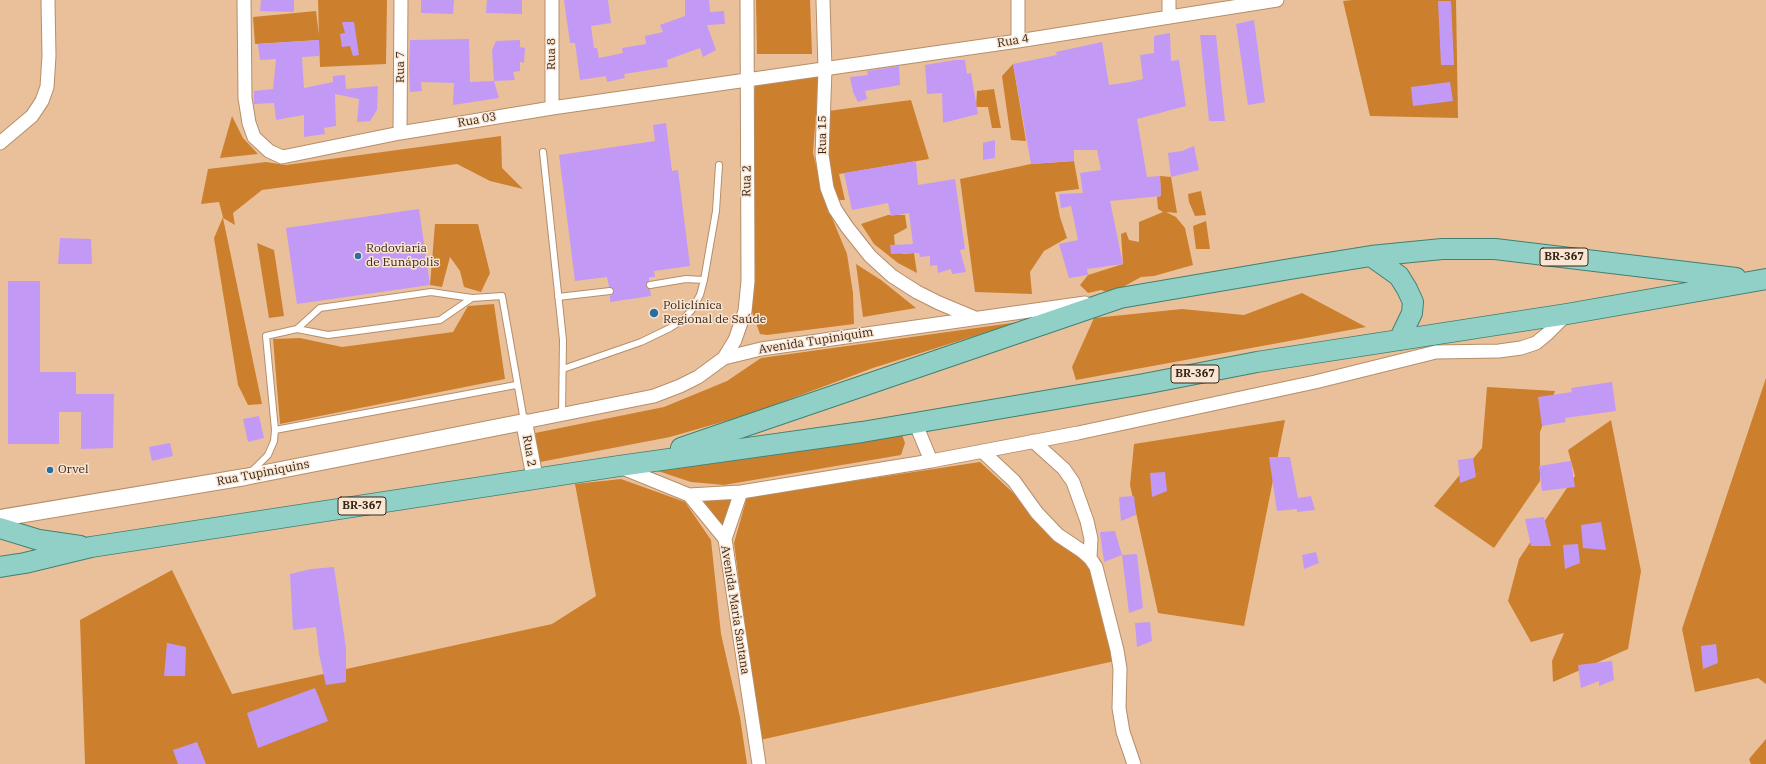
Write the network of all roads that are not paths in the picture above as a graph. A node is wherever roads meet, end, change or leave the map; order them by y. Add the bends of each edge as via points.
1 (48, 0) edge
2 (244, 0) edge
3 (401, 0) edge
4 (552, 0) edge
5 (747, 0) edge
6 (823, 0) edge
7 (1018, 0) edge
8 (1169, 0) edge
9 (1277, 0) edge
10 (1169, 16) junction
11 (1018, 41) junction
12 (825, 69) junction
13 (748, 79) junction
14 (552, 108) junction
15 (400, 134) junction
16 (0, 143) edge
17 (542, 152) dead end
18 (719, 165) dead end
19 (1371, 256) junction
20 (704, 280) junction
21 (1761, 280) edge
22 (650, 285) dead end
23 (610, 291) dead end
24 (558, 297) junction
25 (472, 298) junction
26 (1120, 298) junction
27 (1568, 314) junction
28 (975, 318) junction
29 (297, 329) junction
30 (1399, 340) junction
31 (724, 358) junction
32 (563, 369) junction
33 (516, 385) junction
34 (562, 415) junction
35 (524, 422) junction
36 (915, 422) junction
37 (275, 430) junction
38 (1033, 441) junction
39 (982, 451) junction
40 (931, 460) junction
41 (626, 465) junction
42 (245, 477) junction
43 (535, 479) junction
44 (741, 492) junction
45 (689, 495) junction
46 (0, 518) edge
47 (0, 528) edge
48 (725, 539) junction
49 (91, 547) junction
50 (1090, 558) junction
51 (25, 563) junction
52 (0, 567) edge
53 (0, 576) edge
54 (759, 764) edge
55 (1134, 764) edge

1 - 16 street via 47,87 32,116
2 - 15 street, Rua 03 via 245,98 249,123 254,137 269,151 282,157
3 - 15 street, Rua 7
4 - 14 street, Rua 8
5 - 13 street, Rua 2
6 - 12 street, Rua 15
7 - 11 street
8 - 10 street
9 - 10 street, Rua 4
10 - 11 street, Rua 4
11 - 12 street, Rua 4
12 - 13 street, Rua 4
12 - 28 street, Rua 15 via 822,155 827,188 841,220 870,256 892,276 939,304
13 - 14 street, Rua 03
13 - 31 street, Rua 2 via 748,281 745,311 735,340
14 - 15 street, Rua 03
17 - 24 lane
18 - 20 lane via 716,211
19 - 21 main road, BR-367 via 1442,249 1495,249
19 - 26 main road, BR-367
19 - 30 main road via 1400,276 1412,302 1412,313
20 - 22 lane
20 - 32 lane via 700,295 690,311 670,328 640,342
21 - 27 main road, BR-367
23 - 24 lane
24 - 32 lane via 563,340
25 - 29 lane via 440,320 328,336
25 - 29 lane via 431,292 320,308
25 - 33 lane via 502,296
26 - 28 street, Avenida Tupiniquim
26 - 41 main road, BR-367
27 - 30 main road, BR-367
27 - 38 street via 1536,343 1521,348 1436,352 1315,382
28 - 31 street, Avenida Tupiniquim via 761,349
29 - 37 lane via 266,336
30 - 36 main road, BR-367 via 1257,362 1144,384
31 - 34 street, Avenida Tupiniquim via 698,377 654,396
32 - 34 lane
33 - 35 lane
33 - 37 lane
34 - 35 street, Avenida Tupiniquim
35 - 42 street, Rua Tupiniquins
35 - 43 street, Rua 2
36 - 40 street
36 - 41 main road, BR-367 via 862,432
37 - 42 lane via 274,441 268,455
38 - 39 street
38 - 50 street via 1060,465 1073,482 1087,521 1091,539
39 - 40 street
39 - 50 street via 1014,481 1037,513 1058,535
40 - 44 street
41 - 43 main road, BR-367
41 - 45 street, Avenida Maria Santana
42 - 46 street, Rua Tupiniquins
43 - 49 main road, BR-367
44 - 45 street
44 - 48 street
45 - 48 street, Avenida Maria Santana
47 - 49 main road via 39,540
48 - 54 street, Avenida Maria Santana
49 - 51 main road, BR-367
50 - 55 street via 1096,567 1117,650 1120,669 1119,708 1123,732
51 - 52 main road, BR-367
51 - 53 main road

